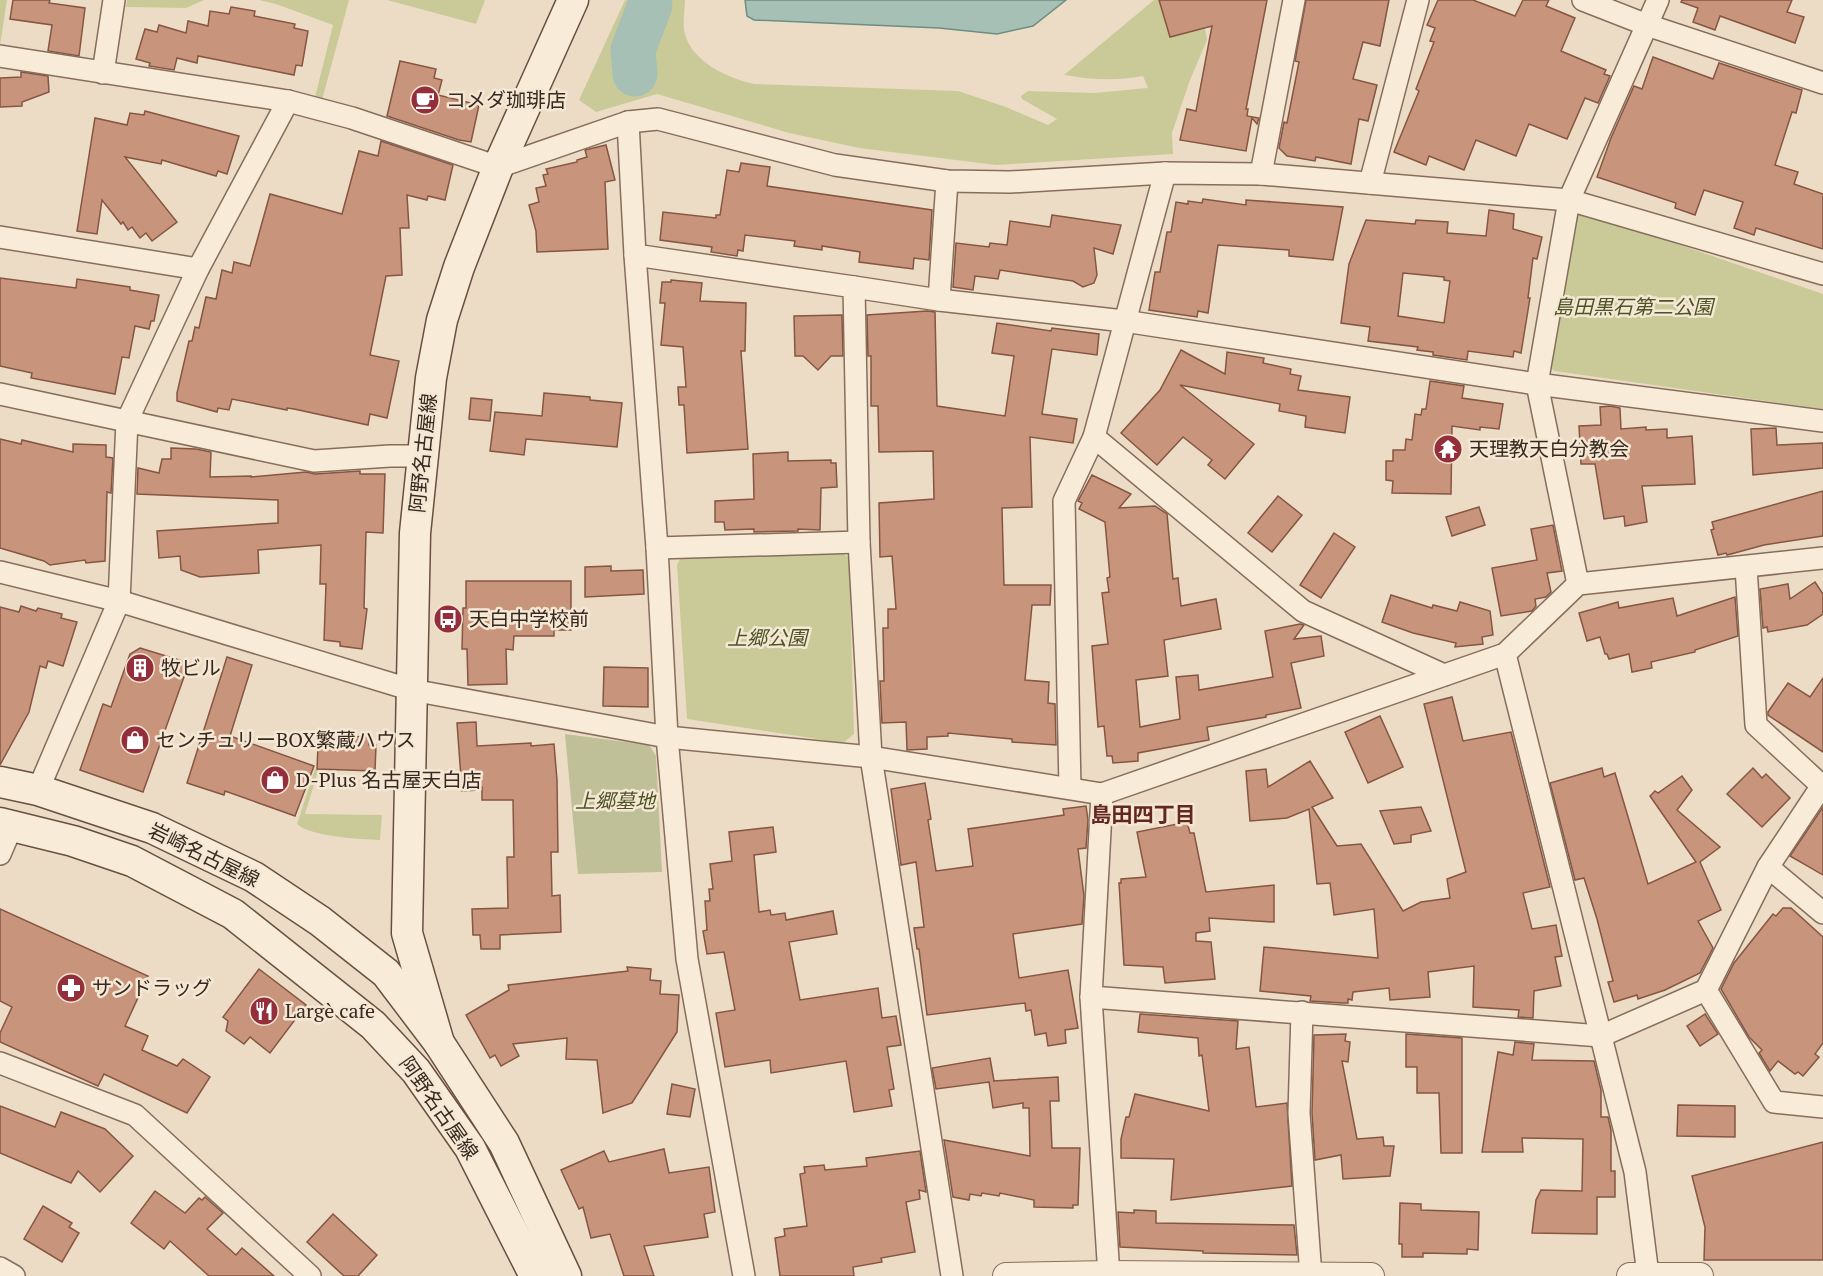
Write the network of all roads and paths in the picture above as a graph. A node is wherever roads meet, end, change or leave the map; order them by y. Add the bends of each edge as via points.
1 (114, 0) edge
2 (573, 0) edge
3 (1294, 0) edge
4 (1418, 0) edge
5 (1583, 0) edge
6 (1658, 0) edge
7 (1647, 25) junction
8 (0, 56) edge
9 (104, 73) junction
10 (1823, 83) edge
11 (288, 101) junction
12 (628, 122) junction
13 (498, 167) junction
14 (1165, 173) junction
15 (1261, 174) junction
16 (947, 181) junction
17 (1370, 183) junction
18 (1569, 200) junction
19 (0, 237) edge
20 (635, 255) junction
21 (198, 269) junction
22 (1823, 274) edge
23 (854, 287) junction
24 (939, 300) junction
25 (1124, 321) junction
26 (1538, 384) junction
27 (0, 394) edge
28 (127, 421) junction
29 (1823, 421) edge
30 (1094, 437) junction
31 (422, 456) junction
32 (859, 542) junction
33 (657, 548) junction
34 (1823, 558) edge
35 (1746, 567) junction
36 (0, 572) edge
37 (1578, 584) junction
38 (119, 601) junction
39 (1505, 654) junction
40 (1444, 675) junction
41 (412, 690) junction
42 (667, 737) junction
43 (871, 757) junction
44 (0, 782) edge
45 (1822, 785) edge
46 (1070, 788) junction
47 (38, 790) junction
48 (1102, 794) junction
49 (6, 825) edge
50 (0, 854) edge
51 (1767, 867) junction
52 (1823, 913) edge
53 (407, 933) junction
54 (386, 973) junction
55 (1706, 990) junction
56 (1091, 997) junction
57 (344, 1001) junction
58 (1302, 1012) junction
59 (1601, 1036) junction
60 (439, 1043) junction
61 (0, 1063) edge
62 (1823, 1107) edge
63 (0, 1268) edge
64 (1109, 1275) edge
65 (1639, 1275) edge
66 (14, 1276) edge
67 (310, 1276) edge
68 (535, 1276) edge
69 (566, 1276) edge
70 (744, 1276) edge
71 (952, 1276) edge
72 (1006, 1276) edge
73 (1311, 1276) edge
74 (1371, 1276) edge
75 (1700, 1276) edge

1 - 9 street
2 - 13 main road, 阿野名古屋線
3 - 15 street
4 - 17 street
5 - 7 street
6 - 7 street
7 - 10 street
7 - 18 street
8 - 9 street
9 - 11 street
11 - 13 street
11 - 21 street
12 - 13 street
12 - 16 street via 658,119 835,165
12 - 20 street
13 - 31 main road, 阿野名古屋線 via 442,320
14 - 15 street
14 - 16 street via 1010,183
14 - 25 street
15 - 17 street
16 - 24 street
17 - 18 street
18 - 22 street
18 - 26 street
19 - 21 street
20 - 23 street
20 - 33 street
21 - 28 street
23 - 24 street
23 - 32 street
24 - 25 street
25 - 26 street
25 - 30 street
26 - 29 street
26 - 37 street
27 - 28 street
28 - 31 street via 314,461
28 - 38 street
30 - 40 street via 1303,610
30 - 46 street via 1064,501
31 - 41 main road, 阿野名古屋線 via 415,533
32 - 33 street
32 - 43 street
33 - 42 street
34 - 35 street
35 - 37 street
35 - 45 street via 1756,724
36 - 38 street
37 - 39 street
38 - 41 street
38 - 47 street
39 - 40 street
39 - 59 street
40 - 48 street
41 - 42 street
41 - 53 main road, 阿野名古屋線
42 - 43 street
42 - 70 street via 687,959
43 - 46 street
43 - 71 street
44 - 47 main road, 岩崎名古屋線
45 - 51 street
46 - 48 street
47 - 54 main road, 岩崎名古屋線 via 153,828 254,877 320,921
48 - 56 street
49 - 50 street
49 - 57 main road, 岩崎名古屋線 via 73,841 132,861 233,914
51 - 52 street
51 - 55 street
53 - 54 main road, 阿野名古屋線
53 - 60 main road, 阿野名古屋線
54 - 57 main road, 阿野名古屋線
54 - 60 main road, 阿野名古屋線
55 - 59 street
55 - 62 street via 1774,1102
56 - 58 street
56 - 64 street
57 - 68 main road, 阿野名古屋線 via 417,1071 470,1148
58 - 59 street
58 - 73 street via 1299,1113
59 - 65 street via 1635,1172
60 - 69 main road, 阿野名古屋線 via 504,1143
61 - 67 street via 135,1116
63 - 66 street
64 - 72 street
64 - 73 street
65 - 75 street
73 - 74 street

